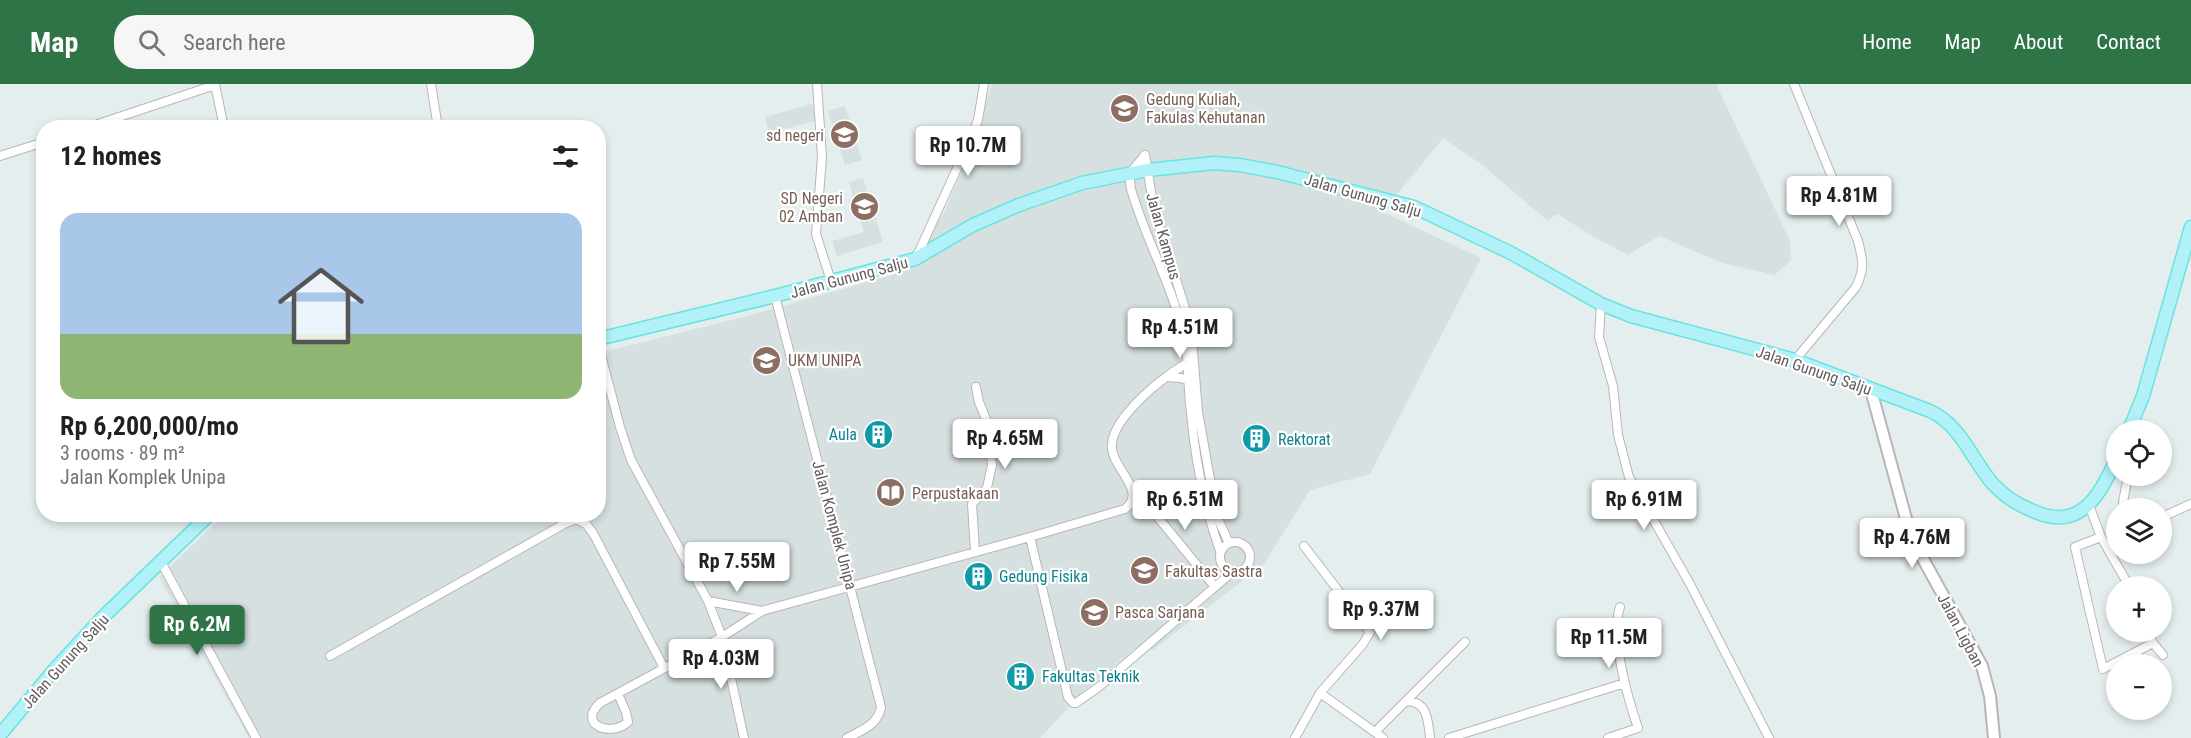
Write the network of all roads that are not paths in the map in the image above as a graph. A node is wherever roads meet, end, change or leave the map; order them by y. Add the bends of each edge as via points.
1 (215, 84) edge
2 (431, 84) edge
3 (817, 84) edge
4 (984, 84) edge
5 (1794, 84) edge
6 (109, 120) edge
7 (222, 120) edge
8 (437, 120) edge
9 (36, 145) edge
10 (0, 156) edge
11 (1148, 170) junction
12 (1129, 174) junction
13 (2191, 227) edge
14 (915, 259) junction
15 (831, 281) junction
16 (775, 296) junction
17 (1601, 304) junction
18 (606, 337) edge
19 (1795, 360) junction
20 (1189, 362) junction
21 (606, 374) edge
22 (1167, 377) junction
23 (1192, 382) junction
24 (976, 387) dead end
25 (1871, 390) junction
26 (2134, 420) edge
27 (2106, 480) edge
28 (1134, 496) junction
29 (1209, 498) junction
30 (2191, 504) edge
31 (2089, 505) junction
32 (2172, 513) edge
33 (202, 522) edge
34 (569, 522) edge
35 (581, 522) edge
36 (1030, 537) junction
37 (2101, 537) junction
38 (1229, 543) junction
39 (1304, 546) dead end
40 (975, 551) junction
41 (1220, 552) junction
42 (161, 562) junction
43 (1231, 573) junction
44 (2123, 576) edge
45 (851, 587) junction
46 (1215, 587) junction
47 (708, 601) junction
48 (1620, 608) dead end
49 (762, 610) junction
50 (722, 637) junction
51 (1466, 642) dead end
52 (2153, 643) joint
53 (2162, 654) edge
54 (330, 656) dead end
55 (664, 668) junction
56 (1625, 683) junction
57 (1320, 693) junction
58 (618, 694) junction
59 (1407, 701) junction
60 (1375, 732) junction
61 (1477, 734) edge
62 (0, 735) edge
63 (256, 738) edge
64 (744, 738) edge
65 (847, 738) edge
66 (1295, 738) edge
67 (1383, 738) edge
68 (1430, 738) edge
69 (1449, 738) edge
70 (1608, 738) edge
71 (1769, 738) edge
72 (1994, 738) edge

1 - 6 street
1 - 7 street
2 - 8 street
3 - 15 street via 822,157 816,234
4 - 14 street via 978,120
5 - 19 street via 1863,261 1863,273 1856,287
9 - 10 street
11 - 12 main road, Jalan Gunung Salju
11 - 17 main road, Jalan Gunung Salju via 1214,163 1240,165 1414,207 1511,253
11 - 20 street, Jalan Kampus via 1154,210 1191,327 1194,343
12 - 14 main road, Jalan Gunung Salju via 1082,183 1019,205 973,225
12 - 20 street, Jalan Kampus via 1134,201 1177,315
13 - 26 main road
14 - 15 main road, Jalan Gunung Salju
15 - 16 main road, Jalan Gunung Salju
16 - 18 main road, Jalan Gunung Salju
16 - 45 street, Jalan Komplek Unipa
17 - 19 main road, Jalan Gunung Salju via 1655,324
17 - 71 street via 1599,338 1613,386 1618,435 1629,477 1690,584
19 - 25 main road, Jalan Gunung Salju
20 - 22 street
20 - 23 street, Jalan Kampus
21 - 47 street via 631,460
22 - 23 street
22 - 28 street via 1148,390 1113,438 1113,455
23 - 29 street, Jalan Kampus
24 - 40 street via 988,424 992,465 987,488 972,504
25 - 31 main road, Jalan Gunung Salju via 1945,420 1993,484 2019,505 2059,518 2074,515
25 - 72 main road, Jalan Ligban via 1911,537 1982,666
27 - 31 main road
28 - 36 street via 1125,508
28 - 46 street via 1156,515
29 - 38 street, Jalan Kampus
29 - 41 street, Jalan Kampus via 1209,517
30 - 32 street
31 - 37 street
33 - 42 main road, Jalan Gunung Salju
34 - 54 street
35 - 55 street via 593,533
36 - 40 street
36 - 46 street via 1068,697 1073,703 1082,701
37 - 44 street
37 - 52 street via 2075,547 2103,669
38 - 41 street
38 - 43 street via 1243,544 1250,557 1246,568
39 - 57 street via 1371,632
40 - 45 street
41 - 43 street, Jalan Kampus via 1221,565
42 - 62 main road, Jalan Gunung Salju via 101,619
42 - 63 street
43 - 46 street
45 - 49 street
45 - 65 street, Jalan Komplek Unipa via 880,706 878,718 872,724
47 - 49 street
47 - 50 street
48 - 56 street via 1619,654
49 - 50 street
50 - 55 street
50 - 64 street
51 - 59 street
52 - 53 street
55 - 58 street
56 - 61 street
56 - 70 street via 1638,728
57 - 60 street
57 - 66 street
58 - 58 street via 600,703 593,712 592,723 602,733 613,734 628,722
59 - 60 street
59 - 68 street via 1424,709
60 - 67 street
61 - 69 street

